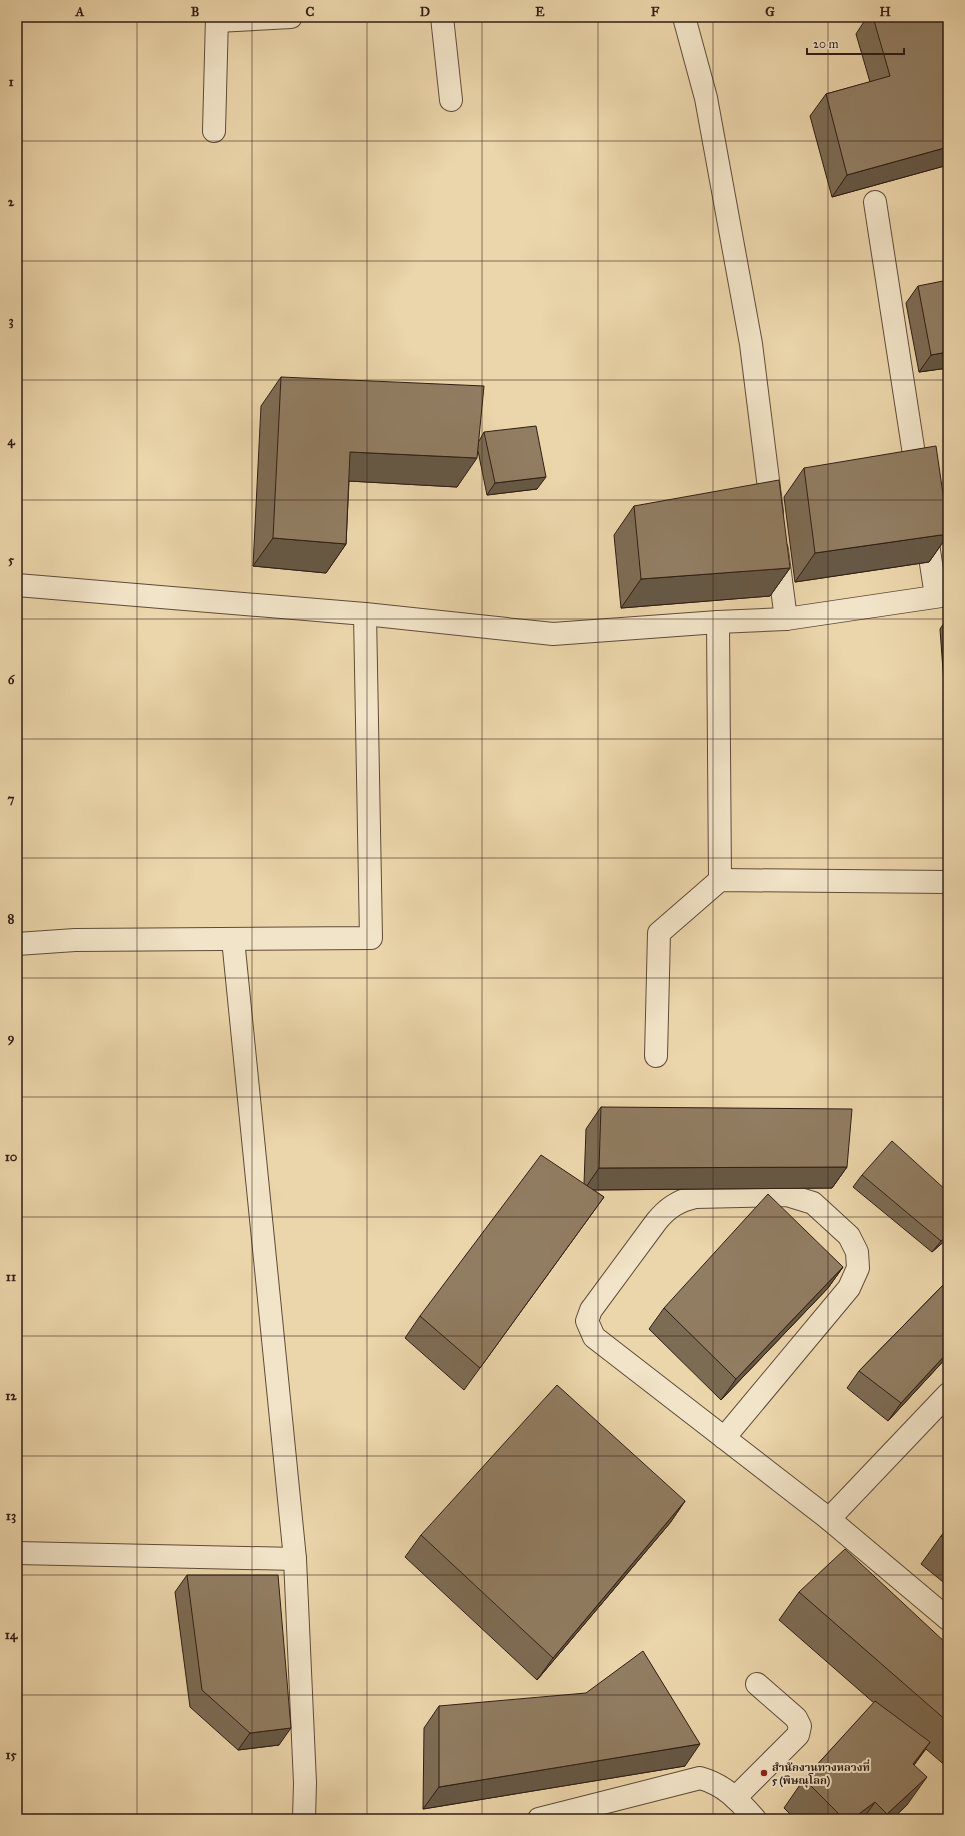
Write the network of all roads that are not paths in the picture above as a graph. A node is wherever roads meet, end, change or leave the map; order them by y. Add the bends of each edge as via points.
1 (291, 17) edge
2 (442, 17) edge
3 (684, 17) edge
4 (217, 19) edge
5 (451, 100) dead end
6 (214, 131) dead end
7 (874, 202) dead end
8 (17, 585) edge
9 (942, 596) edge
10 (365, 614) junction
11 (786, 618) junction
12 (718, 622) junction
13 (720, 880) junction
14 (948, 882) edge
15 (233, 939) junction
16 (17, 944) edge
17 (656, 1056) dead end
18 (948, 1394) edge
19 (724, 1438) junction
20 (829, 1519) junction
21 (17, 1553) edge
22 (295, 1559) junction
23 (948, 1619) edge
24 (757, 1684) dead end
25 (735, 1798) junction
26 (304, 1819) edge
27 (539, 1819) edge
28 (755, 1819) edge

1 - 4 street
2 - 5 street
3 - 11 street via 706,98 751,344
4 - 6 street
7 - 9 street via 922,506
8 - 10 street
9 - 11 street
10 - 12 street via 553,634
10 - 15 street via 371,938
11 - 12 street
12 - 13 street
13 - 14 street
13 - 17 street via 659,933
15 - 16 street via 75,940
15 - 22 street
18 - 20 street
19 - 19 street via 594,1337 587,1321 590,1310 664,1212 680,1200 695,1197 787,1194 799,1197 813,1202 849,1236 857,1252 858,1268 849,1288
19 - 20 street
20 - 23 street
21 - 22 street
22 - 26 street via 305,1783
24 - 25 street via 796,1718 800,1726 798,1735
25 - 27 street via 715,1782 700,1778
25 - 28 street

